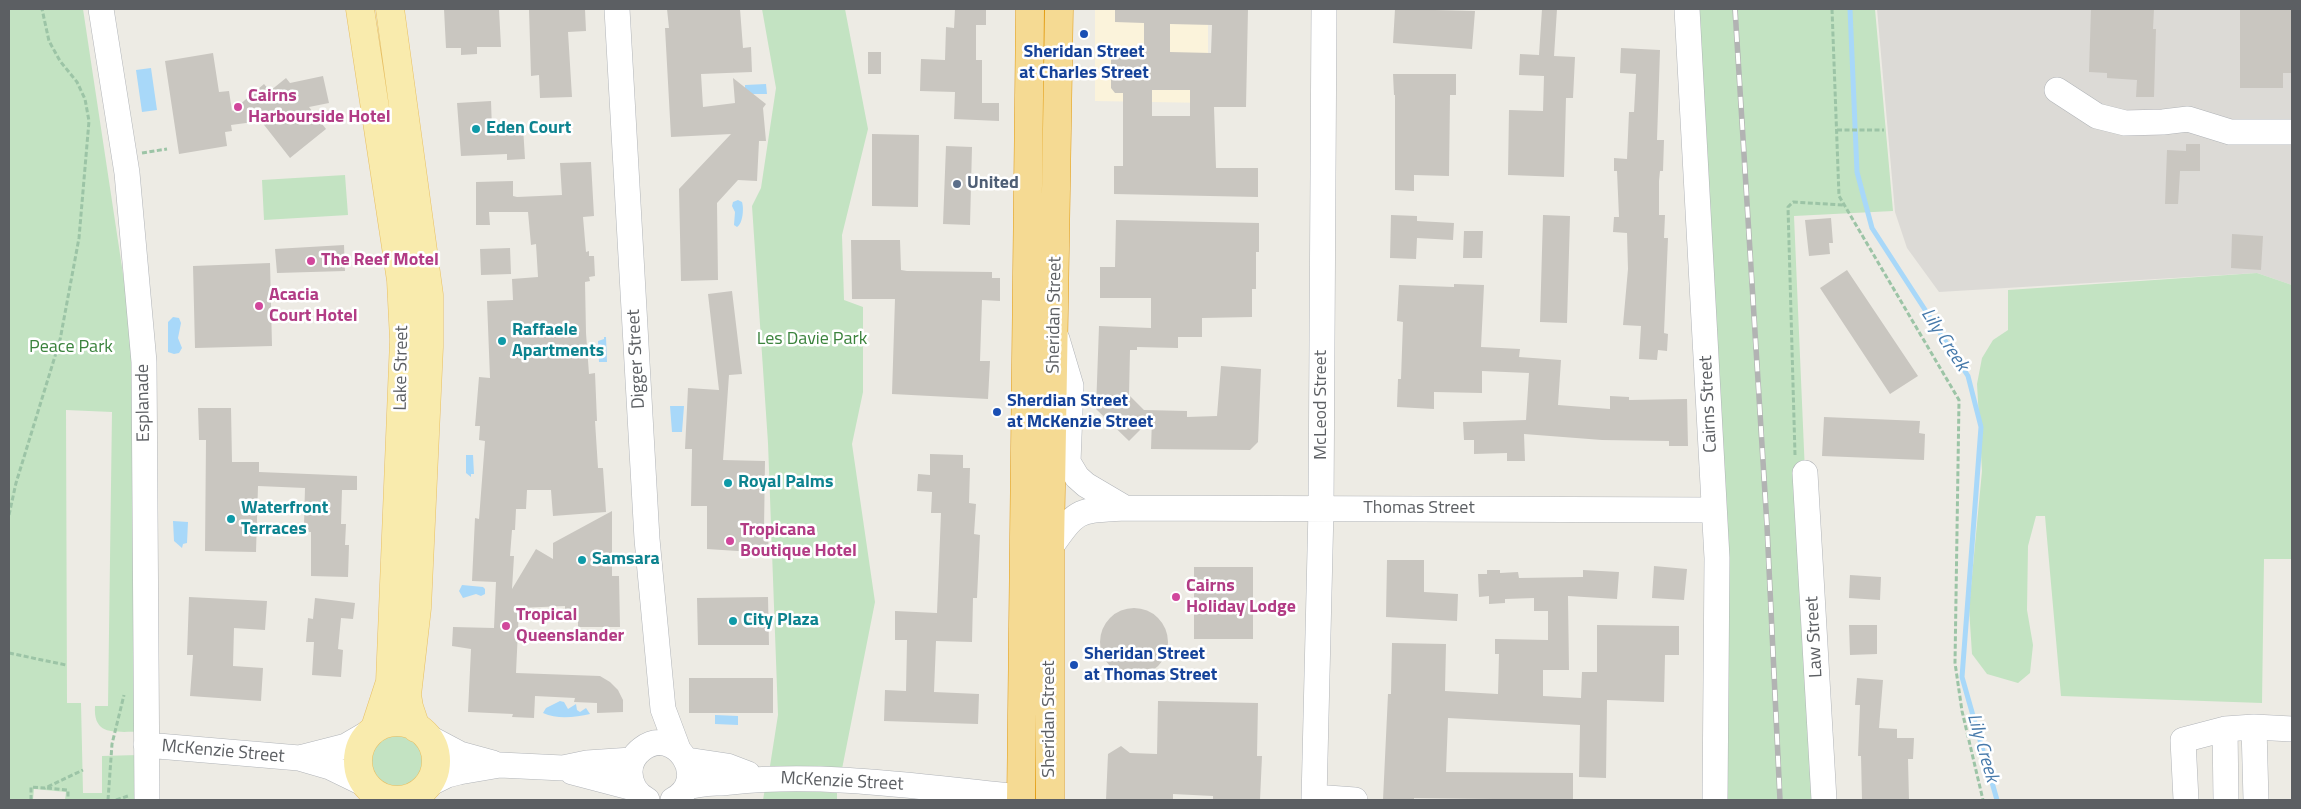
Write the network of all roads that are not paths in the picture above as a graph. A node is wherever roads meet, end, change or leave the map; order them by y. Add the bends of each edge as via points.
1 (101, 9) edge
2 (360, 9) edge
3 (390, 9) edge
4 (617, 9) edge
5 (1030, 9) edge
6 (1059, 9) edge
7 (1324, 9) edge
8 (1687, 9) edge
9 (2057, 90) dead end
10 (2292, 132) edge
11 (1054, 329) junction
12 (1806, 473) road end
13 (1125, 508) junction
14 (1321, 509) junction
15 (1714, 510) junction
16 (1050, 548) junction
17 (663, 708) junction
18 (2254, 727) junction
19 (2225, 729) junction
20 (2292, 729) edge
21 (373, 730) junction
22 (421, 732) junction
23 (146, 745) junction
24 (638, 753) junction
25 (682, 755) junction
26 (299, 758) junction
27 (500, 765) junction
28 (563, 768) junction
29 (760, 778) junction
30 (370, 791) edge
31 (420, 793) edge
32 (1021, 793) edge
33 (679, 794) edge
34 (641, 796) edge
35 (1050, 796) edge
36 (1314, 798) edge
37 (147, 800) edge
38 (1355, 800) edge
39 (1715, 800) edge
40 (1824, 800) edge
41 (2186, 800) edge
42 (2226, 800) edge
43 (2256, 800) edge

1 - 23 street, Esplanade via 127,173 144,362
2 - 21 main road, Lake Street via 401,280 404,340 390,682
3 - 22 main road, Lake Street via 429,295 429,356 416,608 408,695 409,707
4 - 17 street, Digger Street via 647,539
5 - 32 highway, Sheridan Street
6 - 11 highway, Sheridan Street
7 - 14 street, McLeod Street
8 - 15 street, Cairns Street
9 - 10 street via 2097,116 2125,123 2188,119 2230,132
11 - 13 street via 1071,386 1068,462 1077,477
11 - 16 highway, Sheridan Street
12 - 40 street, Law Street
13 - 14 street, Thomas Street
13 - 16 street, Thomas Street via 1085,511 1074,516
14 - 15 street, Thomas Street
14 - 36 street, McLeod Street
15 - 39 street, Cairns Street via 1718,588
16 - 35 highway, Sheridan Street
17 - 24 street, Digger Street via 655,734
17 - 25 street, Digger Street
18 - 19 street
18 - 20 street
18 - 43 street
19 - 41 street via 2183,740
19 - 42 street
21 - 22 main road via 392,722 405,723
21 - 26 street, McKenzie Street via 346,746
21 - 30 main road via 358,754 360,773
22 - 27 street via 460,754
22 - 31 main road via 433,747 436,760 433,774
23 - 26 street, McKenzie Street
23 - 37 street, Esplanade
24 - 25 street, McKenzie Street via 662,743
24 - 28 street
24 - 34 street via 630,779
25 - 29 street, McKenzie Street
25 - 33 street via 690,770
26 - 30 street, McKenzie Street via 330,766
27 - 28 street
27 - 31 street via 447,775
28 - 34 street
29 - 32 street, McKenzie Street
29 - 33 street, McKenzie Street via 697,784
30 - 31 main road via 393,800
32 - 35 highway
36 - 38 street

